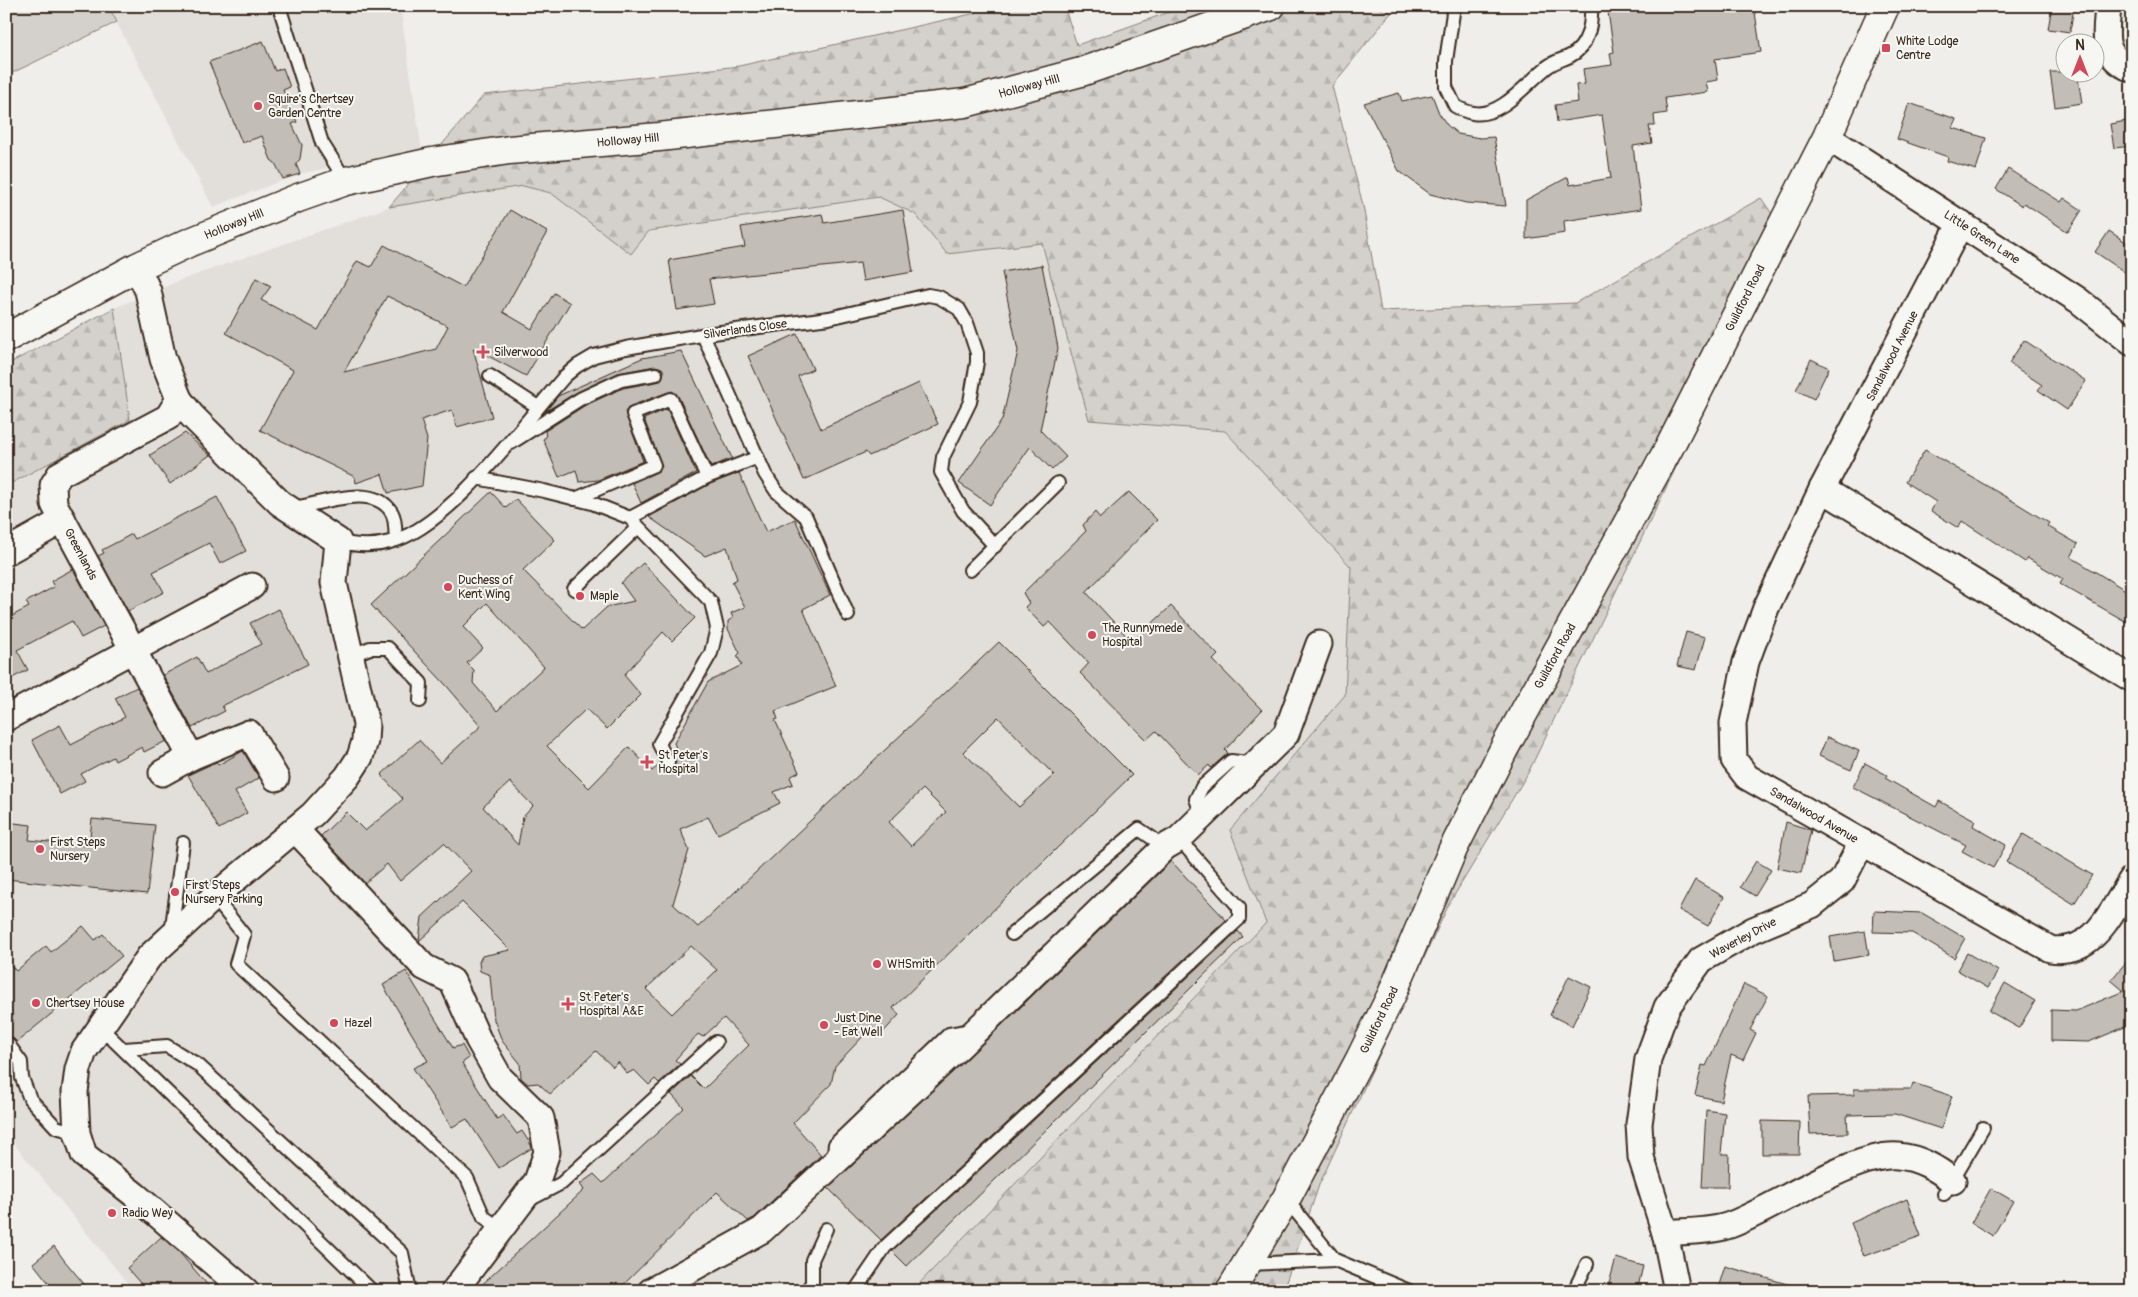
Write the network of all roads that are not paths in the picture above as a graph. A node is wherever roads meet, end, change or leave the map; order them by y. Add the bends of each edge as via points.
1 (279, 6) edge
2 (1271, 6) edge
3 (1454, 6) edge
4 (1591, 6) edge
5 (2108, 6) edge
6 (1881, 11) edge
7 (2132, 69) edge
8 (1827, 137) junction
9 (346, 181) junction
10 (1961, 223) junction
11 (137, 267) junction
12 (703, 335) junction
13 (6, 338) edge
14 (2132, 343) edge
15 (656, 374) dead end
16 (490, 376) dead end
17 (179, 399) junction
18 (538, 406) junction
19 (505, 446) junction
20 (756, 458) junction
21 (707, 477) junction
22 (476, 478) junction
23 (1058, 483) dead end
24 (1822, 489) junction
25 (575, 499) junction
26 (288, 509) junction
27 (63, 520) junction
28 (634, 522) junction
29 (396, 540) junction
30 (338, 541) junction
31 (995, 546) junction
32 (6, 552) edge
33 (970, 570) dead end
34 (252, 586) dead end
35 (574, 589) dead end
36 (848, 615) dead end
37 (1319, 644) dead end
38 (133, 650) junction
39 (350, 656) junction
40 (2132, 679) edge
41 (420, 701) dead end
42 (6, 718) edge
43 (191, 757) junction
44 (668, 762) dead end
45 (162, 773) dead end
46 (276, 778) dead end
47 (295, 829) junction
48 (1862, 842) junction
49 (182, 843) dead end
50 (1172, 843) junction
51 (2132, 879) edge
52 (214, 897) junction
53 (171, 934) junction
54 (1012, 934) dead end
55 (101, 1028) junction
56 (716, 1042) dead end
57 (8, 1044) dead end
58 (124, 1049) junction
59 (1983, 1128) dead end
60 (77, 1133) junction
61 (1948, 1187) joint
62 (1286, 1200) junction
63 (519, 1204) junction
64 (500, 1229) junction
65 (826, 1229) dead end
66 (1665, 1233) junction
67 (1335, 1260) junction
68 (1248, 1264) junction
69 (1588, 1264) dead end
70 (246, 1291) edge
71 (372, 1291) edge
72 (410, 1291) edge
73 (454, 1291) edge
74 (651, 1291) edge
75 (806, 1291) edge
76 (855, 1291) edge
77 (1230, 1291) edge
78 (1409, 1291) edge
79 (1574, 1291) edge
80 (1675, 1291) edge

1 - 9 lane via 322,143
2 - 9 main road, Holloway Hill via 1081,72 965,103 510,150 432,162
3 - 4 lane via 1446,61 1446,87 1455,106 1472,114 1484,114 1506,104 1547,66 1573,55 1585,42 1592,21
5 - 7 street via 2106,41 2109,51 2115,60
6 - 8 main road, Guildford Road
8 - 10 street, Little Green Lane
8 - 62 main road, Guildford Road via 1670,446 1505,747 1454,849 1392,994
9 - 11 main road, Holloway Hill via 238,222
10 - 14 street, Little Green Lane via 2078,300
10 - 24 street, Sandalwood Avenue
11 - 13 main road, Holloway Hill
11 - 17 street via 148,291 163,359
12 - 18 lane, Silverlands Close via 594,356 577,366
12 - 20 lane
12 - 31 lane, Silverlands Close via 829,318 928,295 948,301 959,309 967,323 977,362 970,402 943,457 941,472 963,511
15 - 19 lane via 621,380 580,399
16 - 18 lane
17 - 26 street via 192,416
17 - 27 street, Greenlands via 168,416 60,474 53,486 54,504
18 - 19 lane, Silverlands Close
19 - 22 lane, Silverlands Close
20 - 21 lane
20 - 36 lane via 776,491 806,517
21 - 25 lane via 671,399 632,414 654,465
21 - 28 lane
22 - 25 lane
22 - 29 lane, Silverlands Close via 426,525
23 - 31 lane
24 - 40 street
24 - 48 street, Sandalwood Avenue via 1766,608 1746,662 1733,723 1734,760 1747,777
25 - 28 lane
26 - 29 lane via 348,496 367,496 392,513
26 - 30 street
27 - 32 street
27 - 38 street, Greenlands
28 - 35 lane
28 - 44 lane via 711,602 718,628 712,653 659,744
29 - 30 lane, Silverlands Close via 355,546
30 - 39 street via 334,583
31 - 33 lane
34 - 38 street
37 - 50 street via 1286,734
38 - 42 street
38 - 43 street, Greenlands
39 - 41 lane via 370,648 388,648 421,684
39 - 47 street via 366,724 360,757 347,778
43 - 45 street
43 - 46 street via 249,733
47 - 52 street
47 - 63 street via 424,967 452,981 500,1078 541,1118 547,1152 537,1180
48 - 51 street, Sandalwood Avenue via 2039,944 2062,951 2093,938
48 - 66 street, Waverley Drive via 1842,881 1812,905 1753,930 1701,960 1667,1007 1648,1059 1639,1124 1641,1157
49 - 53 lane
50 - 54 lane via 1139,829
50 - 74 street via 762,1230
50 - 76 lane via 1240,907 1240,919 885,1247
52 - 53 street
52 - 64 lane via 244,935 236,964 466,1178 484,1217
53 - 55 street via 149,957
55 - 58 lane
55 - 60 street via 84,1051 78,1069 74,1092
56 - 63 lane via 562,1183
57 - 60 lane via 21,1062 22,1078 30,1099 56,1127
58 - 71 lane
58 - 72 lane via 167,1046 198,1066 402,1254
59 - 61 lane
60 - 70 street via 84,1155
61 - 66 street via 1929,1164 1914,1158 1878,1157 1728,1226
62 - 67 lane
62 - 68 main road, Guildford Road
63 - 64 street
64 - 73 street
65 - 75 lane via 812,1260 812,1284
66 - 80 street, Waverley Drive
67 - 68 lane
67 - 78 lane
68 - 77 main road, Guildford Road
69 - 79 lane

